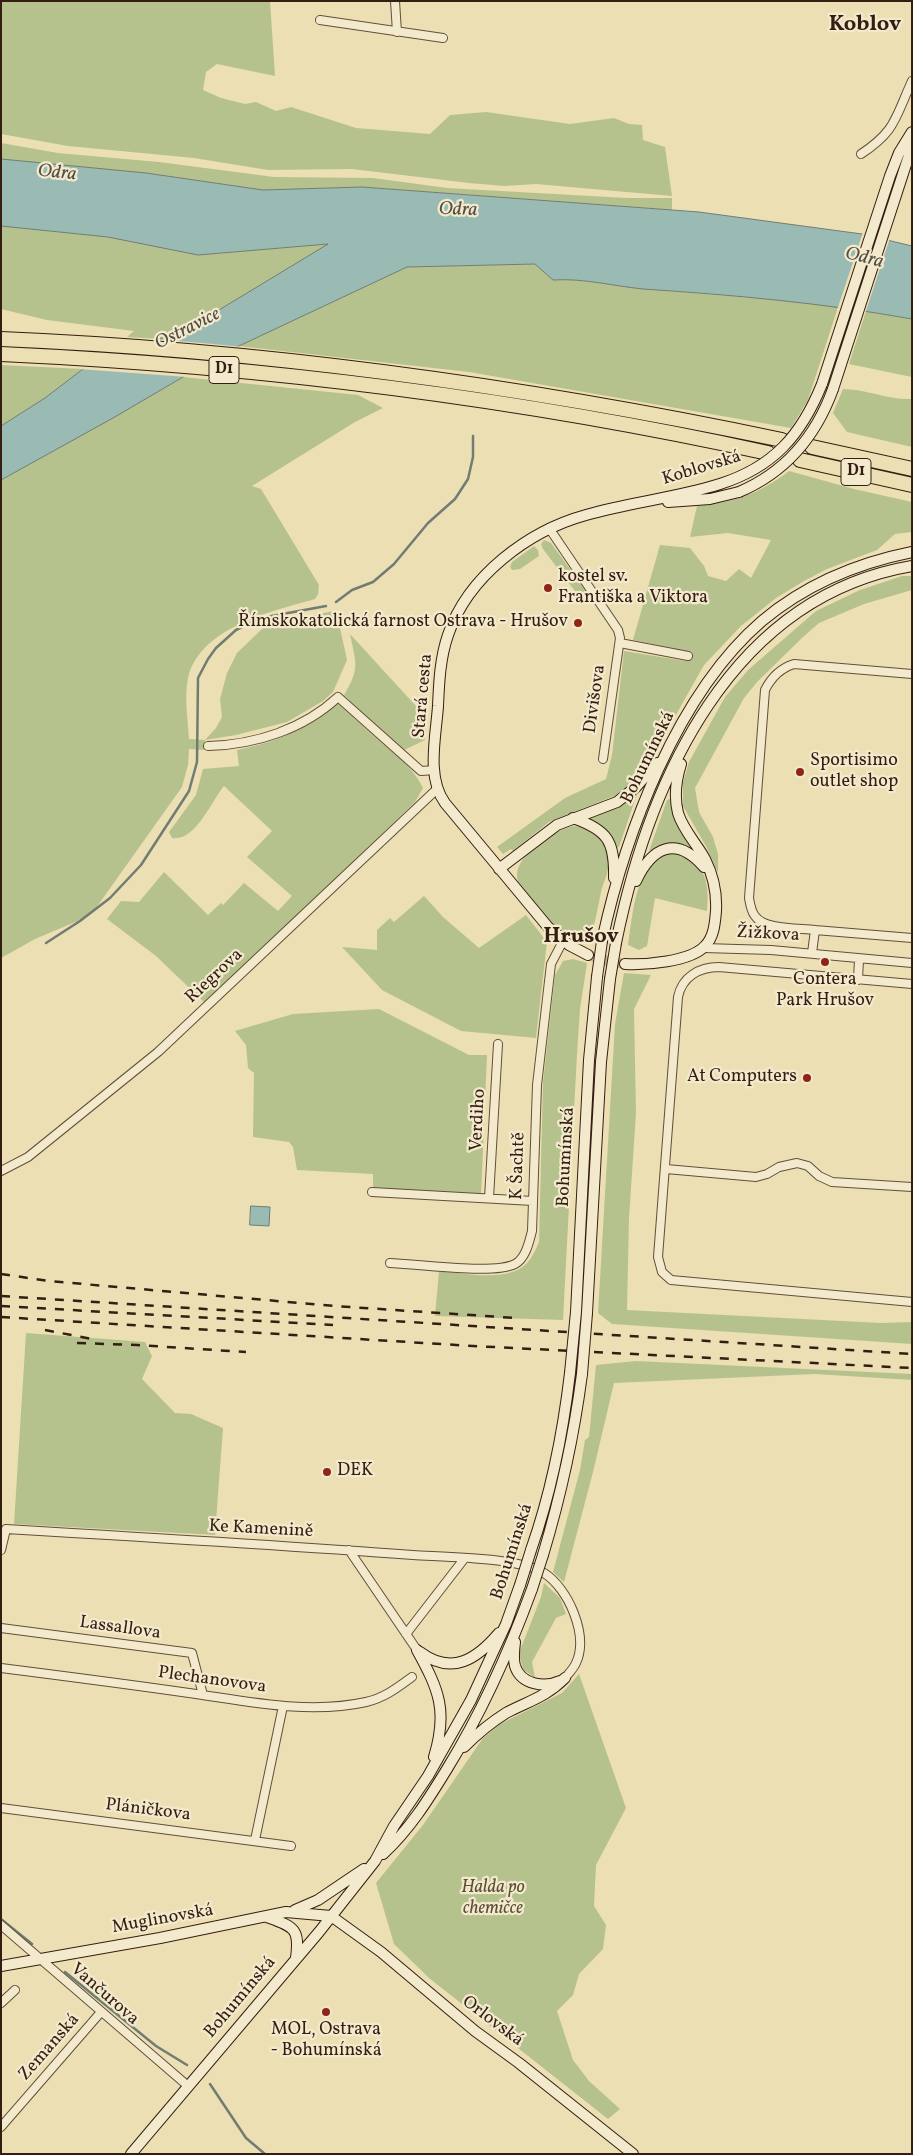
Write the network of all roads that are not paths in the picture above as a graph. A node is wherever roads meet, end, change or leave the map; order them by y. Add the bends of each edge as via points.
1 (395, 1) edge
2 (320, 20) dead end
3 (397, 32) junction
4 (443, 38) dead end
5 (912, 81) edge
6 (912, 132) edge
7 (912, 146) edge
8 (860, 154) dead end
9 (1, 339) edge
10 (8, 354) edge
11 (782, 440) dead end
12 (812, 447) dead end
13 (768, 453) dead end
14 (800, 460) dead end
15 (912, 470) edge
16 (912, 485) edge
17 (650, 502) junction
18 (548, 528) junction
19 (912, 552) edge
20 (912, 566) edge
21 (620, 643) junction
22 (688, 656) dead end
23 (912, 674) edge
24 (694, 730) junction
25 (208, 746) dead end
26 (670, 747) junction
27 (603, 759) dead end
28 (435, 770) junction
29 (437, 789) junction
30 (573, 818) junction
31 (499, 870) junction
32 (712, 875) junction
33 (611, 904) junction
34 (623, 908) junction
35 (815, 930) junction
36 (912, 938) edge
37 (562, 941) junction
38 (704, 948) junction
39 (812, 953) junction
40 (588, 955) tunnel mouth
41 (859, 959) junction
42 (912, 963) edge
43 (625, 964) tunnel mouth
44 (858, 980) junction
45 (912, 984) edge
46 (498, 1044) dead end
47 (666, 1169) junction
48 (1, 1171) edge
49 (912, 1187) edge
50 (372, 1192) dead end
51 (489, 1198) junction
52 (533, 1200) junction
53 (390, 1262) dead end
54 (912, 1302) edge
55 (1, 1550) edge
56 (349, 1550) junction
57 (464, 1559) junction
58 (520, 1622) junction
59 (506, 1624) junction
60 (1, 1628) edge
61 (406, 1634) junction
62 (417, 1650) junction
63 (1, 1668) edge
64 (412, 1677) dead end
65 (566, 1678) junction
66 (203, 1695) junction
67 (283, 1706) junction
68 (454, 1757) junction
69 (428, 1776) junction
70 (1, 1808) edge
71 (255, 1840) junction
72 (291, 1846) dead end
73 (375, 1861) junction
74 (292, 1911) junction
75 (331, 1916) junction
76 (267, 1917) junction
77 (1, 1926) edge
78 (296, 1958) junction
79 (40, 1959) junction
80 (1, 1966) edge
81 (15, 1990) dead end
82 (1, 2003) edge
83 (101, 2012) junction
84 (188, 2086) junction
85 (1, 2127) edge
86 (631, 2153) edge
87 (131, 2154) edge

1 - 3 street
2 - 3 street
3 - 4 street
5 - 8 street via 891,130
6 - 17 main road, Koblovská, bridge via 899,153 885,189 834,350 806,418 781,450 753,471 720,484
7 - 17 main road, Koblovská, bridge via 833,389 814,429 794,455 770,476 739,492 698,500
9 - 11 highway, D1 via 226,355 424,378 599,404
10 - 13 highway, D1 via 224,370 432,394 599,420
12 - 15 highway, D1
14 - 16 highway, D1
17 - 18 main road, Stará cesta via 591,514
18 - 21 street, Divišova via 618,630
18 - 28 main road, Stará cesta via 517,548 492,570 469,595 454,619 442,660
19 - 26 main road, Bohumínská via 843,572 794,598 763,620 721,666 682,723
20 - 24 main road, Bohumínská via 849,584 786,620 736,667
21 - 22 street, Divišova
21 - 27 street, Divišova
23 - 35 street via 794,664 770,681 765,690 749,898 755,917 763,923
24 - 32 main road via 680,769 676,798 682,822
24 - 34 main road, Bohumínská via 649,825
25 - 28 street via 260,738 285,730 317,714 338,696 421,771
26 - 30 main road via 647,775 617,802
26 - 33 main road, Bohumínská via 637,820
28 - 29 main road, Stará cesta
29 - 31 main road, Stará cesta
29 - 48 street, Riegrova via 158,1052 28,1157
30 - 31 main road via 540,836
30 - 33 main road via 602,831 609,843 614,870
31 - 37 main road, Stará cesta
32 - 34 main road via 697,859 682,850 658,852 645,864
32 - 38 main road via 716,916 712,936
33 - 59 main road, Bohumínská, bridge via 597,977 588,1068 570,1373 556,1464 542,1520
34 - 58 main road, Bohumínská, bridge via 610,979 601,1062 582,1374 558,1506
35 - 36 street
35 - 39 street
37 - 40 main road, Stará cesta
37 - 52 street, K Šachtě via 551,964 537,1085
38 - 39 street, Žižkova
38 - 43 main road, Žižkova via 691,955 657,963
39 - 41 street, Žižkova
41 - 42 street, Žižkova
41 - 44 street
44 - 45 street
44 - 47 street via 719,967 701,970 688,978 678,997
46 - 51 street, Verdiho
47 - 49 street via 756,1177 797,1163 808,1166 832,1182
47 - 54 street via 658,1257 662,1272 671,1280
50 - 51 street
51 - 52 street
52 - 53 street, K Šachtě via 532,1230 525,1254 515,1264 492,1270
55 - 56 street, Ke Kamenině via 6,1529
56 - 57 street, Ke Kamenině
56 - 61 street
57 - 61 street
57 - 65 street, Ke Kamenině via 514,1562 544,1573 555,1582 575,1615 580,1645 576,1662
58 - 65 main road via 514,1652 518,1673 533,1683 545,1685
58 - 68 main road, Bohumínská via 495,1680
59 - 62 main road via 481,1652 469,1660 443,1663 431,1660
59 - 69 main road, Bohumínská via 471,1700
60 - 66 street, Lassallova via 192,1653
61 - 62 street
62 - 69 main road via 440,1698 439,1742
63 - 66 street, Plechanovova
64 - 67 street, Plechanovova via 396,1690 366,1702 342,1706
65 - 68 main road via 542,1697 488,1724
66 - 67 street, Plechanovova
67 - 71 street
68 - 73 main road, Bohumínská via 403,1835
69 - 73 main road, Bohumínská
70 - 71 street, Pláničkova
71 - 72 street, Pláničkova
73 - 74 main road via 318,1900
73 - 75 main road, Bohumínská
74 - 75 main road, Muglinovská
74 - 76 main road, Muglinovská
75 - 78 main road, Bohumínská
75 - 86 main road, Orlovská
76 - 78 main road via 286,1924 296,1933
76 - 79 main road, Muglinovská
77 - 79 street, Vančurova
78 - 84 main road, Bohumínská
79 - 80 main road, Muglinovská
79 - 83 street, Vančurova
81 - 82 street
83 - 84 street, Vančurova
83 - 85 street, Zemanská
84 - 87 main road, Bohumínská

